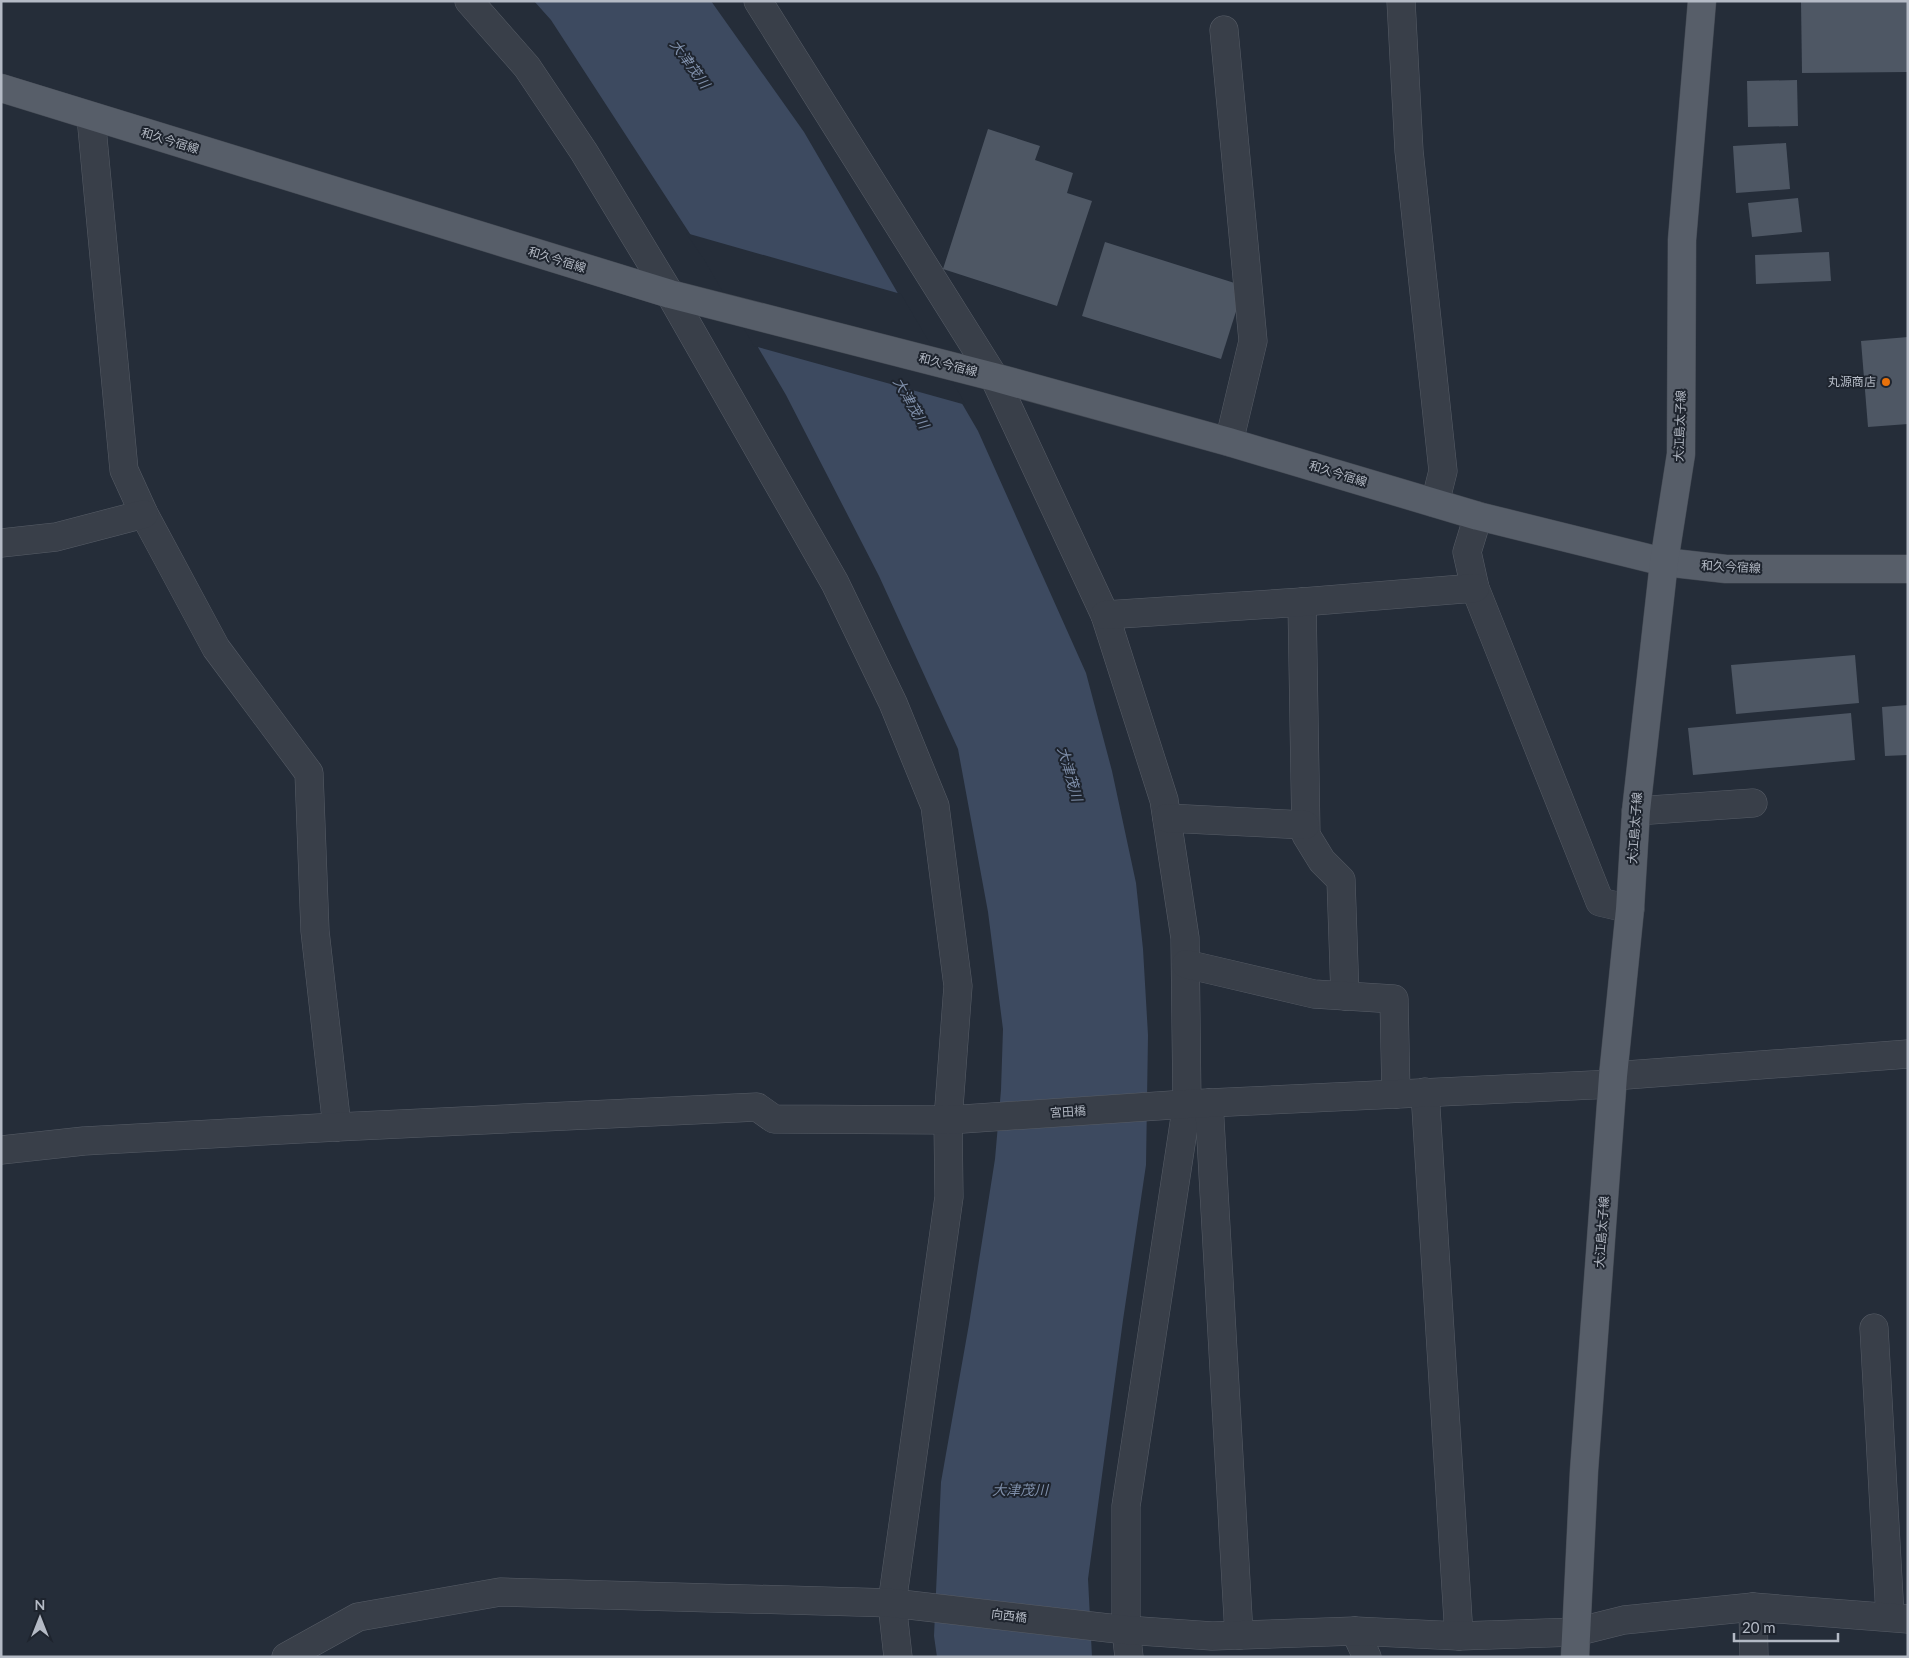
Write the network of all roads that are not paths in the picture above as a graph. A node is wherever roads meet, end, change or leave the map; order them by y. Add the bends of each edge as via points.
1 (469, 1) edge
2 (758, 1) edge
3 (1401, 1) edge
4 (1702, 1) edge
5 (1224, 30) dead end
6 (1, 88) edge
7 (91, 117) junction
8 (670, 294) junction
9 (994, 377) junction
10 (1229, 442) junction
11 (1435, 503) junction
12 (144, 514) junction
13 (1478, 516) junction
14 (1, 543) edge
15 (1664, 562) junction
16 (1908, 569) edge
17 (1475, 588) junction
18 (1302, 602) junction
19 (1105, 615) junction
20 (1753, 803) dead end
21 (1636, 811) junction
22 (1167, 818) junction
23 (1305, 825) junction
24 (1630, 909) junction
25 (1186, 964) junction
26 (1345, 996) junction
27 (1908, 1054) edge
28 (1613, 1080) junction
29 (1426, 1092) junction
30 (1396, 1094) junction
31 (1198, 1104) junction
32 (948, 1120) junction
33 (337, 1127) junction
34 (1, 1150) edge
35 (1874, 1328) dead end
36 (892, 1602) junction
37 (1753, 1607) junction
38 (1899, 1617) edge
39 (1126, 1630) junction
40 (1355, 1631) junction
41 (1239, 1635) junction
42 (1460, 1636) junction
43 (1575, 1644) edge
44 (286, 1657) edge
45 (898, 1657) edge
46 (1129, 1657) edge
47 (1367, 1657) edge
48 (1754, 1657) edge

1 - 8 street via 527,67 584,152
2 - 9 street
3 - 11 street via 1409,151 1443,471
4 - 15 main road, 大江島太子線 via 1682,240 1681,454
5 - 10 street via 1253,341
6 - 7 main road, 和久今宿線
7 - 8 main road, 和久今宿線
7 - 12 street via 124,470
8 - 9 main road, 和久今宿線
8 - 32 street via 835,583 893,703 935,806 958,986
9 - 10 main road, 和久今宿線
9 - 19 street
10 - 11 main road, 和久今宿線
11 - 13 main road, 和久今宿線
12 - 14 street via 56,537
12 - 33 street via 216,648 309,773 315,931
13 - 15 main road, 和久今宿線
13 - 17 street via 1466,552
15 - 16 main road, 和久今宿線 via 1726,569
15 - 21 main road, 大江島太子線
17 - 18 street
17 - 24 street via 1600,902
18 - 19 street
18 - 23 street
19 - 22 street
20 - 21 street
21 - 24 main road, 大江島太子線
22 - 23 street
22 - 25 street
23 - 26 street via 1306,836 1322,861 1341,880
24 - 28 main road, 大江島太子線
25 - 26 street via 1314,994
25 - 31 street
26 - 30 street via 1394,999
27 - 28 street, 宮田橋
28 - 29 street, 宮田橋
28 - 43 main road, 大江島太子線 via 1584,1472
29 - 30 street, 宮田橋
29 - 42 street
30 - 31 street, 宮田橋
31 - 32 street, 宮田橋
31 - 39 street via 1126,1506
31 - 41 street
32 - 33 street, 宮田橋 via 774,1119 757,1107
32 - 36 street via 949,1197
33 - 34 street, 宮田橋 via 84,1141
35 - 38 street
36 - 39 street, 向西橋
36 - 44 street, 向西橋 via 500,1592 358,1617
36 - 45 street
37 - 38 street, 向西橋
37 - 43 street, 向西橋 via 1624,1620
37 - 48 street
39 - 41 street, 向西橋
39 - 46 street
40 - 41 street, 向西橋
40 - 42 street, 向西橋
40 - 47 street
42 - 43 street, 向西橋

